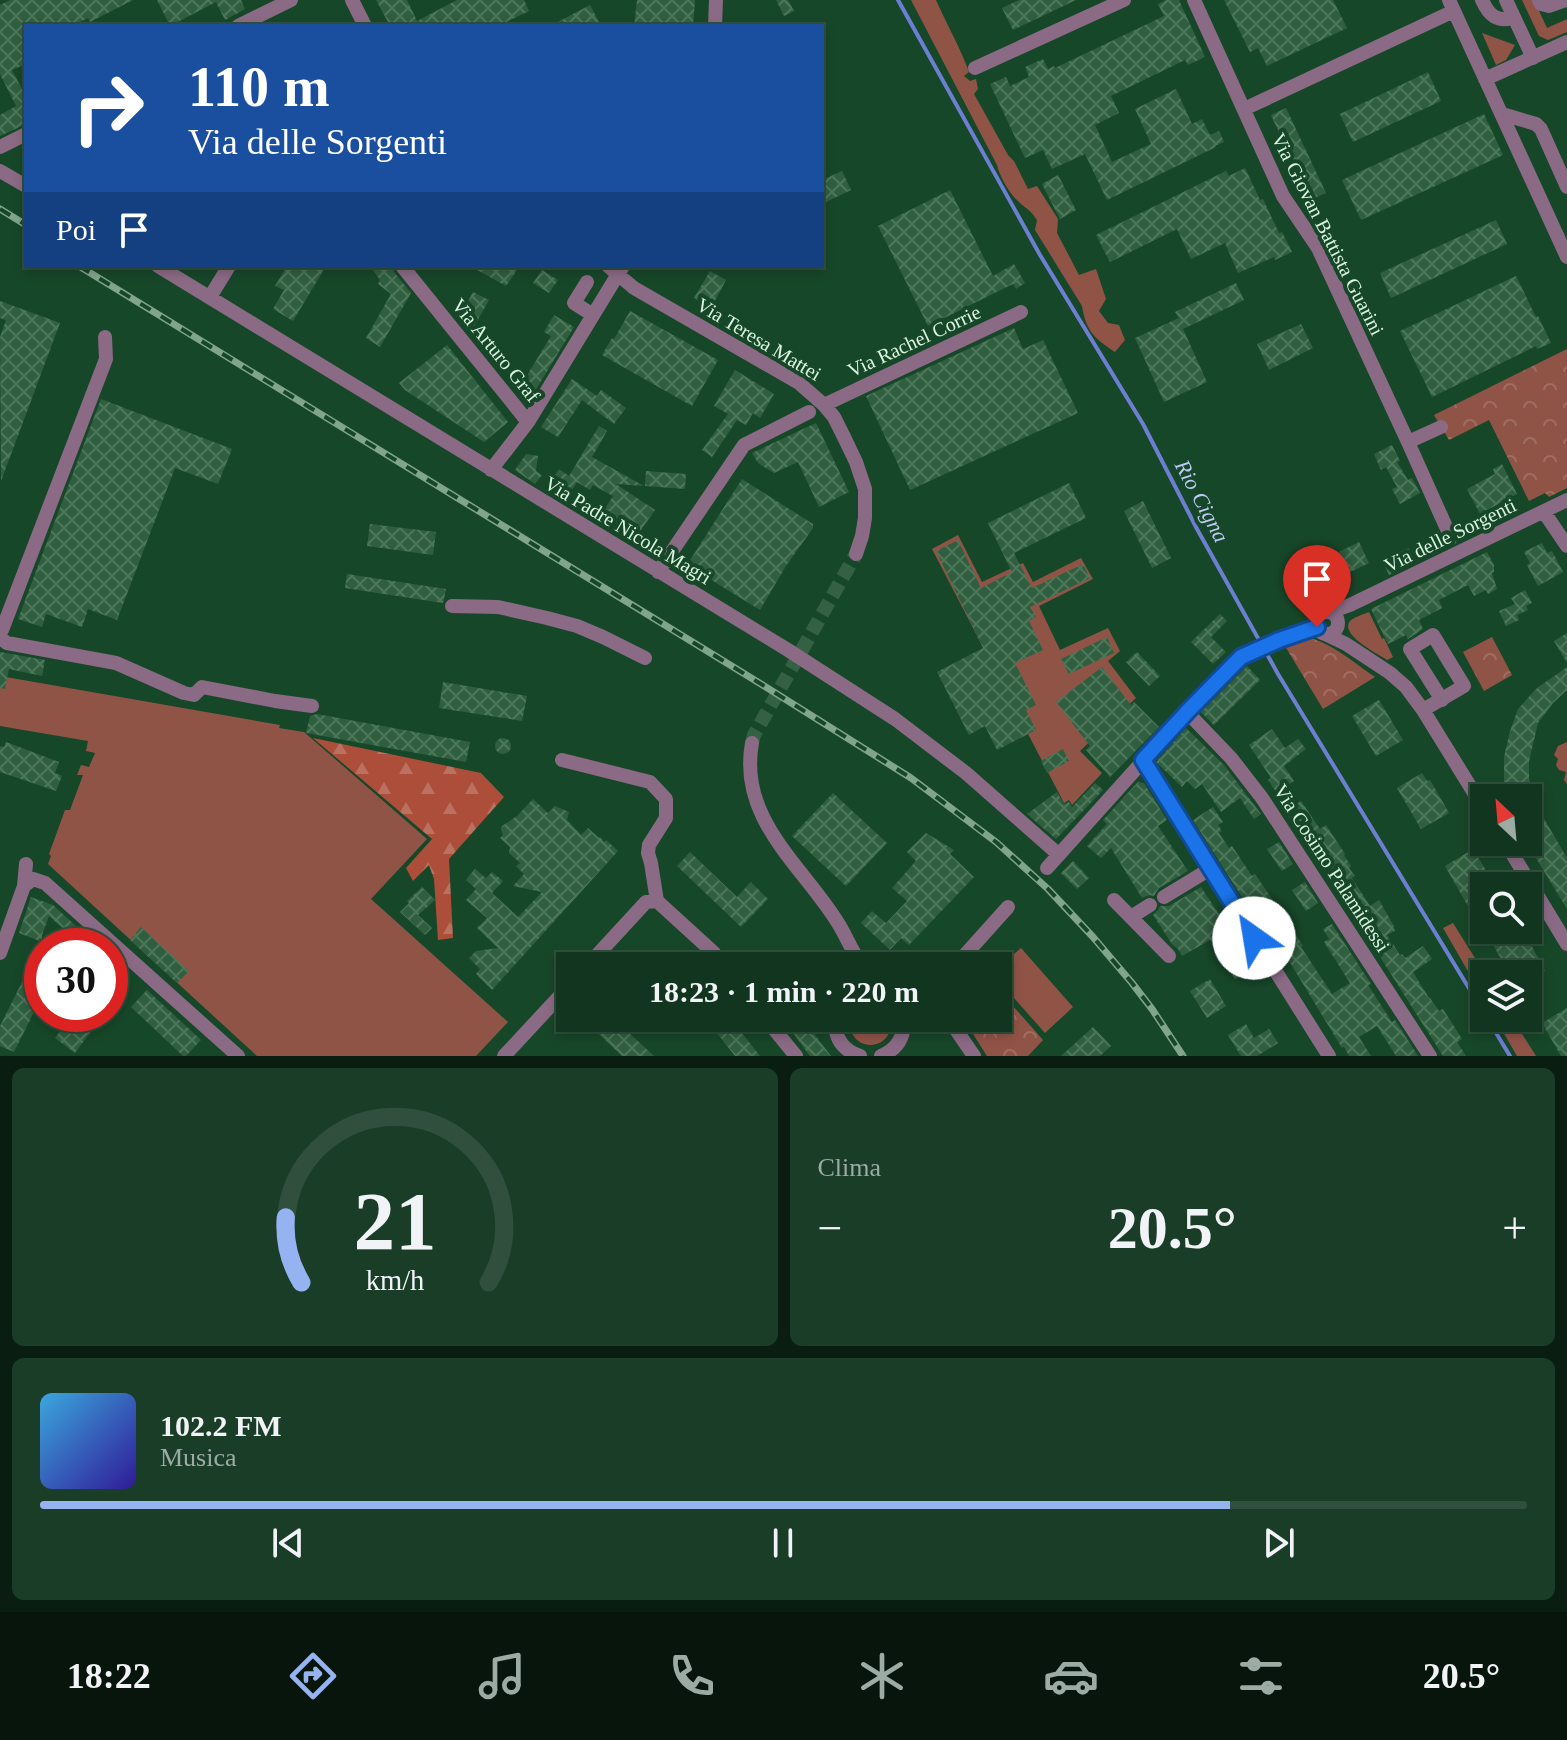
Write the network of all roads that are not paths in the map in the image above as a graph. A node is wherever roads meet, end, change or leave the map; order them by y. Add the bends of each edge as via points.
1 (291, 0) edge
2 (352, 0) edge
3 (716, 0) edge
4 (1124, 0) edge
5 (1194, 0) edge
6 (1482, 0) edge
7 (1506, 0) edge
8 (1539, 0) edge
9 (1566, 0) edge
10 (263, 6) edge
11 (1451, 6) edge
12 (1514, 18) junction
13 (240, 24) edge
14 (364, 24) edge
15 (715, 24) edge
16 (1567, 42) edge
17 (1533, 58) junction
18 (975, 68) dead end
19 (1485, 79) junction
20 (1244, 109) junction
21 (1502, 114) junction
22 (24, 135) edge
23 (0, 147) edge
24 (0, 171) edge
25 (24, 185) edge
26 (1567, 187) edge
27 (1567, 257) edge
28 (161, 268) edge
29 (228, 268) edge
30 (404, 268) edge
31 (616, 269) edge
32 (587, 282) dead end
33 (210, 297) junction
34 (1021, 312) dead end
35 (593, 315) junction
36 (105, 337) dead end
37 (824, 405) junction
38 (809, 412) dead end
39 (528, 422) junction
40 (1441, 427) dead end
41 (1408, 442) junction
42 (491, 470) junction
43 (1567, 500) edge
44 (1544, 512) junction
45 (1451, 538) dead end
46 (1567, 546) edge
47 (856, 554) tunnel mouth
48 (658, 572) junction
49 (452, 606) dead end
50 (1336, 619) junction
51 (0, 630) edge
52 (1320, 630) junction
53 (0, 638) edge
54 (1346, 644) junction
55 (645, 658) dead end
56 (1442, 700) dead end
57 (312, 706) dead end
58 (1423, 710) junction
59 (1187, 712) junction
60 (752, 743) tunnel mouth
61 (562, 760) dead end
62 (1143, 760) junction
63 (1470, 790) edge
64 (1058, 854) junction
65 (1514, 856) edge
66 (26, 864) dead end
67 (1047, 868) dead end
68 (1210, 869) junction
69 (24, 886) junction
70 (1114, 900) dead end
71 (651, 901) junction
72 (1008, 907) dead end
73 (1131, 917) junction
74 (5, 925) edge
75 (88, 928) edge
76 (1567, 944) edge
77 (601, 952) edge
78 (713, 952) edge
79 (852, 952) edge
80 (965, 952) edge
81 (0, 953) edge
82 (1169, 956) dead end
83 (128, 965) edge
84 (556, 1000) edge
85 (776, 1032) edge
86 (837, 1032) edge
87 (901, 1032) edge
88 (958, 1032) edge
89 (225, 1044) junction
90 (851, 1054) edge
91 (214, 1056) edge
92 (238, 1056) edge
93 (504, 1056) edge
94 (796, 1056) edge
95 (881, 1056) edge
96 (974, 1056) edge
97 (1329, 1056) edge
98 (1430, 1056) edge

1 - 10 street
2 - 14 street
3 - 15 street
4 - 18 street
5 - 20 street, Via Giovan Battista Guarini
6 - 12 street via 1492,16
7 - 12 street
8 - 9 street via 1549,6
10 - 13 street
11 - 19 street
11 - 20 street
12 - 17 street
16 - 17 street
17 - 19 street
19 - 21 street
20 - 41 street, Via Giovan Battista Guarini via 1283,196 1318,248
21 - 26 street via 1541,129
21 - 27 street
22 - 23 street
24 - 25 street
28 - 33 street, Via Padre Nicola Magri
29 - 33 street
30 - 39 street, Via Arturo Graf
31 - 35 street
31 - 37 street, Via Teresa Mattei via 634,288 786,374
32 - 35 street via 574,303
33 - 42 street, Via Padre Nicola Magri
34 - 37 street, Via Rachel Corrie
35 - 39 street
36 - 51 street via 106,359
37 - 47 street, Via Teresa Mattei via 865,489
38 - 48 street via 744,445
39 - 42 street
40 - 41 street
41 - 45 street, Via Giovan Battista Guarini
42 - 48 street, Via Padre Nicola Magri
43 - 44 street, Via delle Sorgenti
44 - 46 street
44 - 50 street, Via delle Sorgenti via 1350,605
48 - 64 street, Via Padre Nicola Magri via 923,739
49 - 55 street via 498,607 577,626
50 - 52 street via 1333,633
50 - 54 street
52 - 54 street
52 - 59 street via 1248,654
53 - 57 street via 116,663 184,693 194,695 208,687
54 - 58 street via 1406,687
56 - 58 street
58 - 63 street via 1427,730
59 - 62 street
59 - 98 street, Via Cosimo Palamidessi via 1262,798
60 - 79 street via 749,776 760,811 838,922
61 - 71 street via 650,782 666,799 666,818 649,845
62 - 64 street
62 - 68 street
64 - 67 street
65 - 76 street
66 - 69 street
68 - 73 street
68 - 97 street via 1278,987
69 - 74 street
69 - 75 street via 33,879 43,882
70 - 73 street
71 - 77 street
71 - 78 street
72 - 80 street via 988,920
73 - 82 street
74 - 81 street
83 - 89 street
84 - 93 street
85 - 94 street
86 - 90 street
87 - 95 street via 895,1048
88 - 96 street
89 - 91 street
89 - 92 street

